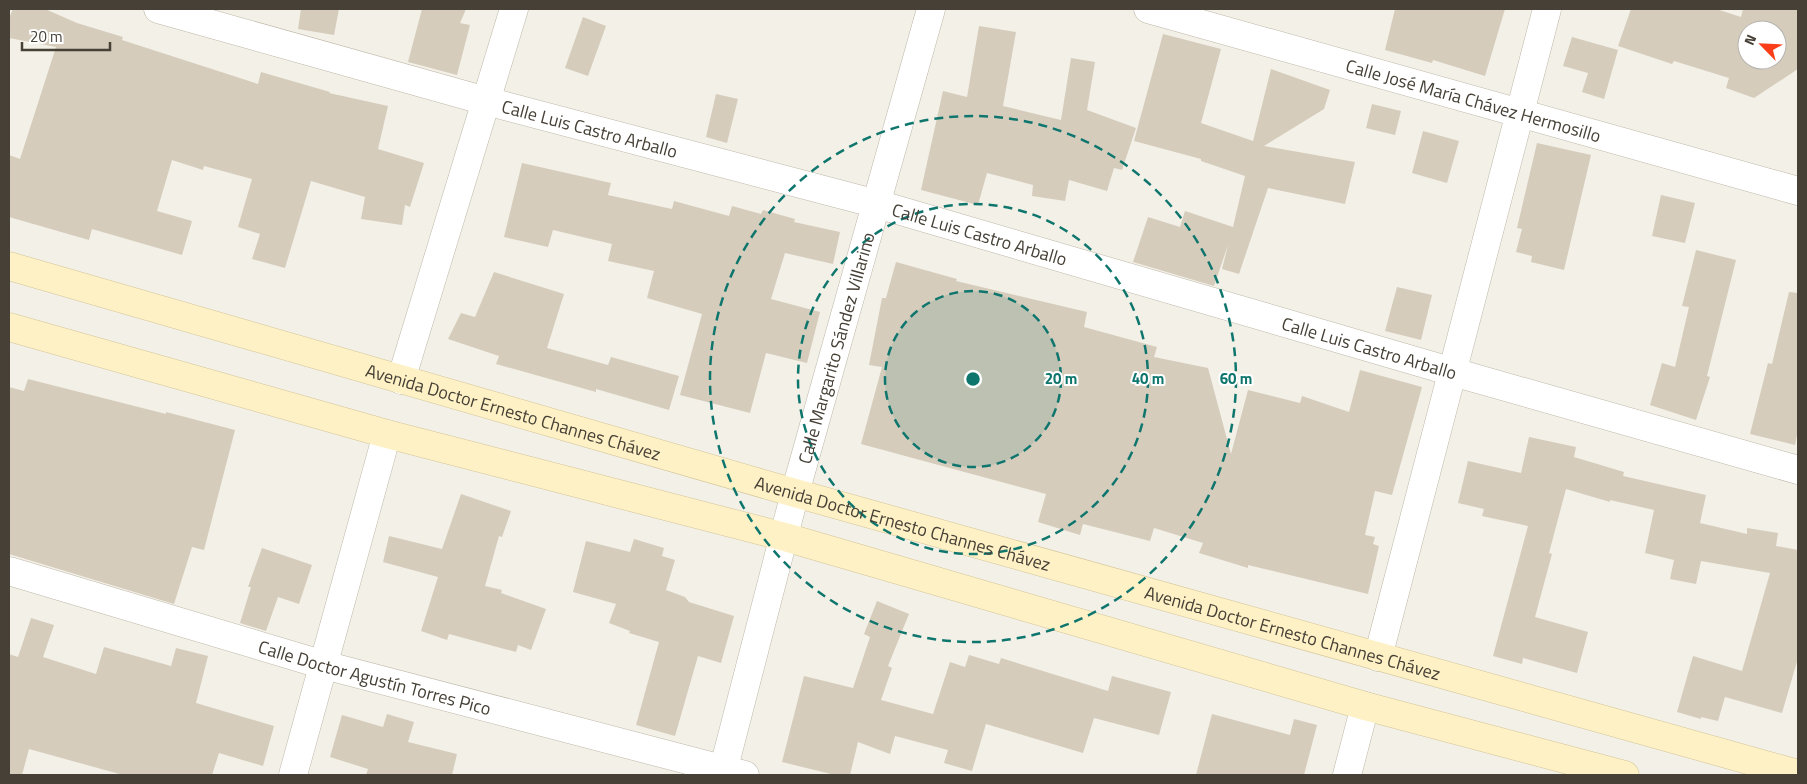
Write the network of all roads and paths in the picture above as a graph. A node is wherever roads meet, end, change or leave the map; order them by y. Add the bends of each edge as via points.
1 (158, 9) edge
2 (514, 9) edge
3 (931, 9) edge
4 (1148, 9) edge
5 (1547, 9) edge
6 (486, 101) junction
7 (1520, 113) junction
8 (1798, 190) edge
9 (877, 204) junction
10 (9, 266) edge
11 (9, 326) edge
12 (1453, 372) junction
13 (401, 380) junction
14 (387, 434) junction
15 (1798, 470) edge
16 (795, 493) junction
17 (785, 537) junction
18 (9, 571) edge
19 (1378, 657) junction
20 (324, 665) junction
21 (1366, 706) junction
22 (730, 773) edge
23 (1798, 774) edge
24 (293, 775) edge
25 (1347, 775) edge
26 (1625, 775) edge

1 - 6 street, Calle Luis Castro Arballo
2 - 6 street
3 - 9 street, Calle Margarito Sández Villarino
4 - 7 street, Calle José María Chávez Hermosillo
5 - 7 street
6 - 9 street, Calle Luis Castro Arballo
6 - 13 street
7 - 8 street, Calle José María Chávez Hermosillo
7 - 12 street
9 - 12 street, Calle Luis Castro Arballo
9 - 16 street, Calle Margarito Sández Villarino
10 - 13 street, Avenida Doctor Ernesto Channes Chávez
11 - 14 street
12 - 15 street, Calle Luis Castro Arballo
12 - 19 street
13 - 16 street, Avenida Doctor Ernesto Channes Chávez
14 - 17 street
14 - 20 street
16 - 17 street, Calle Margarito Sández Villarino
16 - 19 street, Avenida Doctor Ernesto Channes Chávez
17 - 21 street
17 - 22 street, Calle Margarito Sández Villarino
18 - 20 street, Calle Doctor Agustín Torres Pico
19 - 23 street, Avenida Doctor Ernesto Channes Chávez
20 - 22 street, Calle Doctor Agustín Torres Pico
20 - 24 street
21 - 25 street
21 - 26 street

